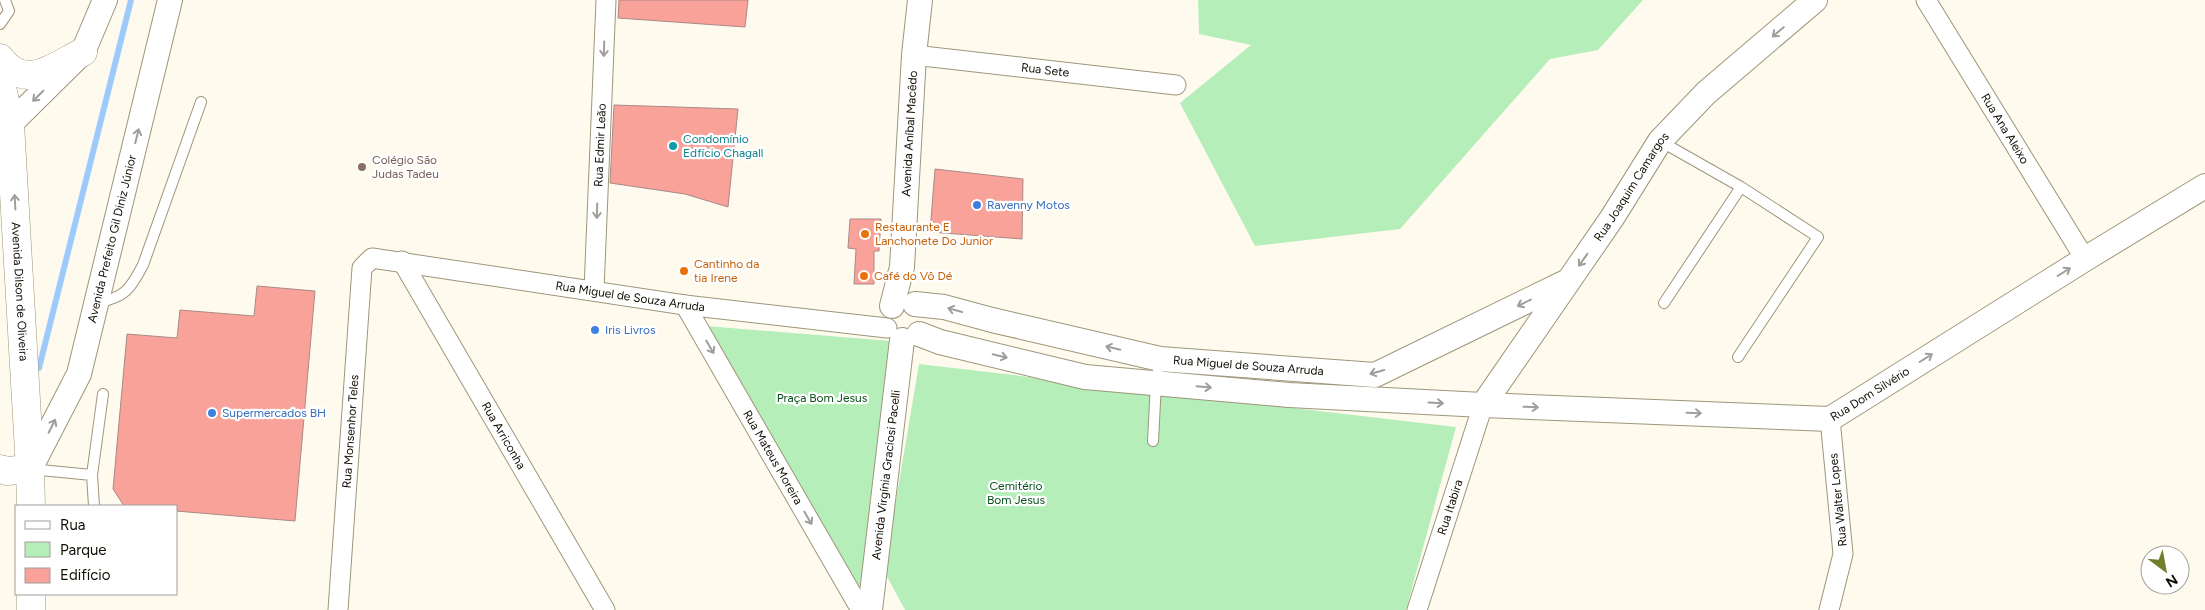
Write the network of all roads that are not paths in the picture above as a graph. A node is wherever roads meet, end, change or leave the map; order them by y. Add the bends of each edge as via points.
1 (4, 0) edge
2 (105, 0) edge
3 (170, 0) edge
4 (606, 0) edge
5 (920, 0) edge
6 (1815, 0) edge
7 (1926, 0) edge
8 (0, 24) edge
9 (82, 52) junction
10 (914, 55) junction
11 (0, 58) edge
12 (0, 78) edge
13 (1176, 85) dead end
14 (201, 102) dead end
15 (5, 128) edge
16 (1669, 146) junction
17 (1741, 187) junction
18 (2201, 193) edge
19 (372, 258) joint
20 (2085, 258) junction
21 (402, 261) junction
22 (1568, 281) junction
23 (594, 290) junction
24 (96, 303) junction
25 (1664, 303) dead end
26 (685, 305) junction
27 (904, 319) junction
28 (1738, 357) dead end
29 (1160, 359) junction
30 (1156, 383) junction
31 (103, 394) dead end
32 (1483, 405) junction
33 (1830, 418) junction
34 (1153, 441) dead end
35 (0, 469) edge
36 (30, 469) junction
37 (92, 475) junction
38 (30, 505) edge
39 (94, 505) edge
40 (31, 595) edge
41 (31, 610) edge
42 (338, 610) edge
43 (605, 610) edge
44 (861, 610) edge
45 (870, 610) edge
46 (1417, 610) edge
47 (1829, 610) edge

1 - 8 lane via 8,11
2 - 9 street
24 -> 3 street, Avenida Prefeito Gil Diniz Júnior
4 -> 23 street, Rua Edmir Leão
5 - 10 street, Avenida Aníbal Macêdo
6 -> 16 street, Rua Joaquim Camargos via 1706,92
7 - 20 street, Rua Ana Aleixo
9 - 11 main road via 41,74 24,76 8,70
9 -> 15 street
10 - 13 street, Rua Sete
10 - 27 street, Avenida Aníbal Macêdo via 902,267
12 - 15 main road, Avenida Dilson de Oliveira
14 - 24 lane via 143,265 131,288 116,299
36 -> 15 main road, Avenida Dilson de Oliveira
16 - 17 lane
16 -> 22 street, Rua Joaquim Camargos via 1612,218
17 - 25 lane
17 - 28 lane via 1818,237
18 - 20 street, Rua Dom Silvério
19 - 21 street, Rua Miguel de Souza Arruda
19 - 42 street, Rua Monsenhor Teles via 362,268
33 -> 20 street, Rua Dom Silvério
21 - 23 street, Rua Miguel de Souza Arruda
21 - 43 street, Rua Arriconha
22 -> 29 street, Rua Miguel de Souza Arruda via 1375,374
22 - 32 street, Rua Joaquim Camargos
23 - 26 street, Rua Miguel de Souza Arruda
36 -> 24 street, Avenida Prefeito Gil Diniz Júnior via 79,374
26 - 27 street, Rua Miguel de Souza Arruda
26 -> 44 street, Rua Mateus Moreira
29 -> 27 street, Rua Miguel de Souza Arruda via 944,307
27 -> 30 street, Rua Miguel de Souza Arruda via 940,342 1085,377
27 - 45 street, Avenida Virgínia Graciosi Pacelli
29 - 30 lane
30 -> 32 street, Rua Miguel de Souza Arruda via 1288,395
30 - 34 lane
31 - 37 lane
32 -> 33 street, Rua Dom Silvério
32 - 46 street, Rua Itabira
33 - 47 street, Rua Walter Lopes via 1843,554
35 - 36 main road
36 - 37 lane
36 - 38 main road, Avenida Dilson de Oliveira
37 - 39 lane
40 - 41 main road

